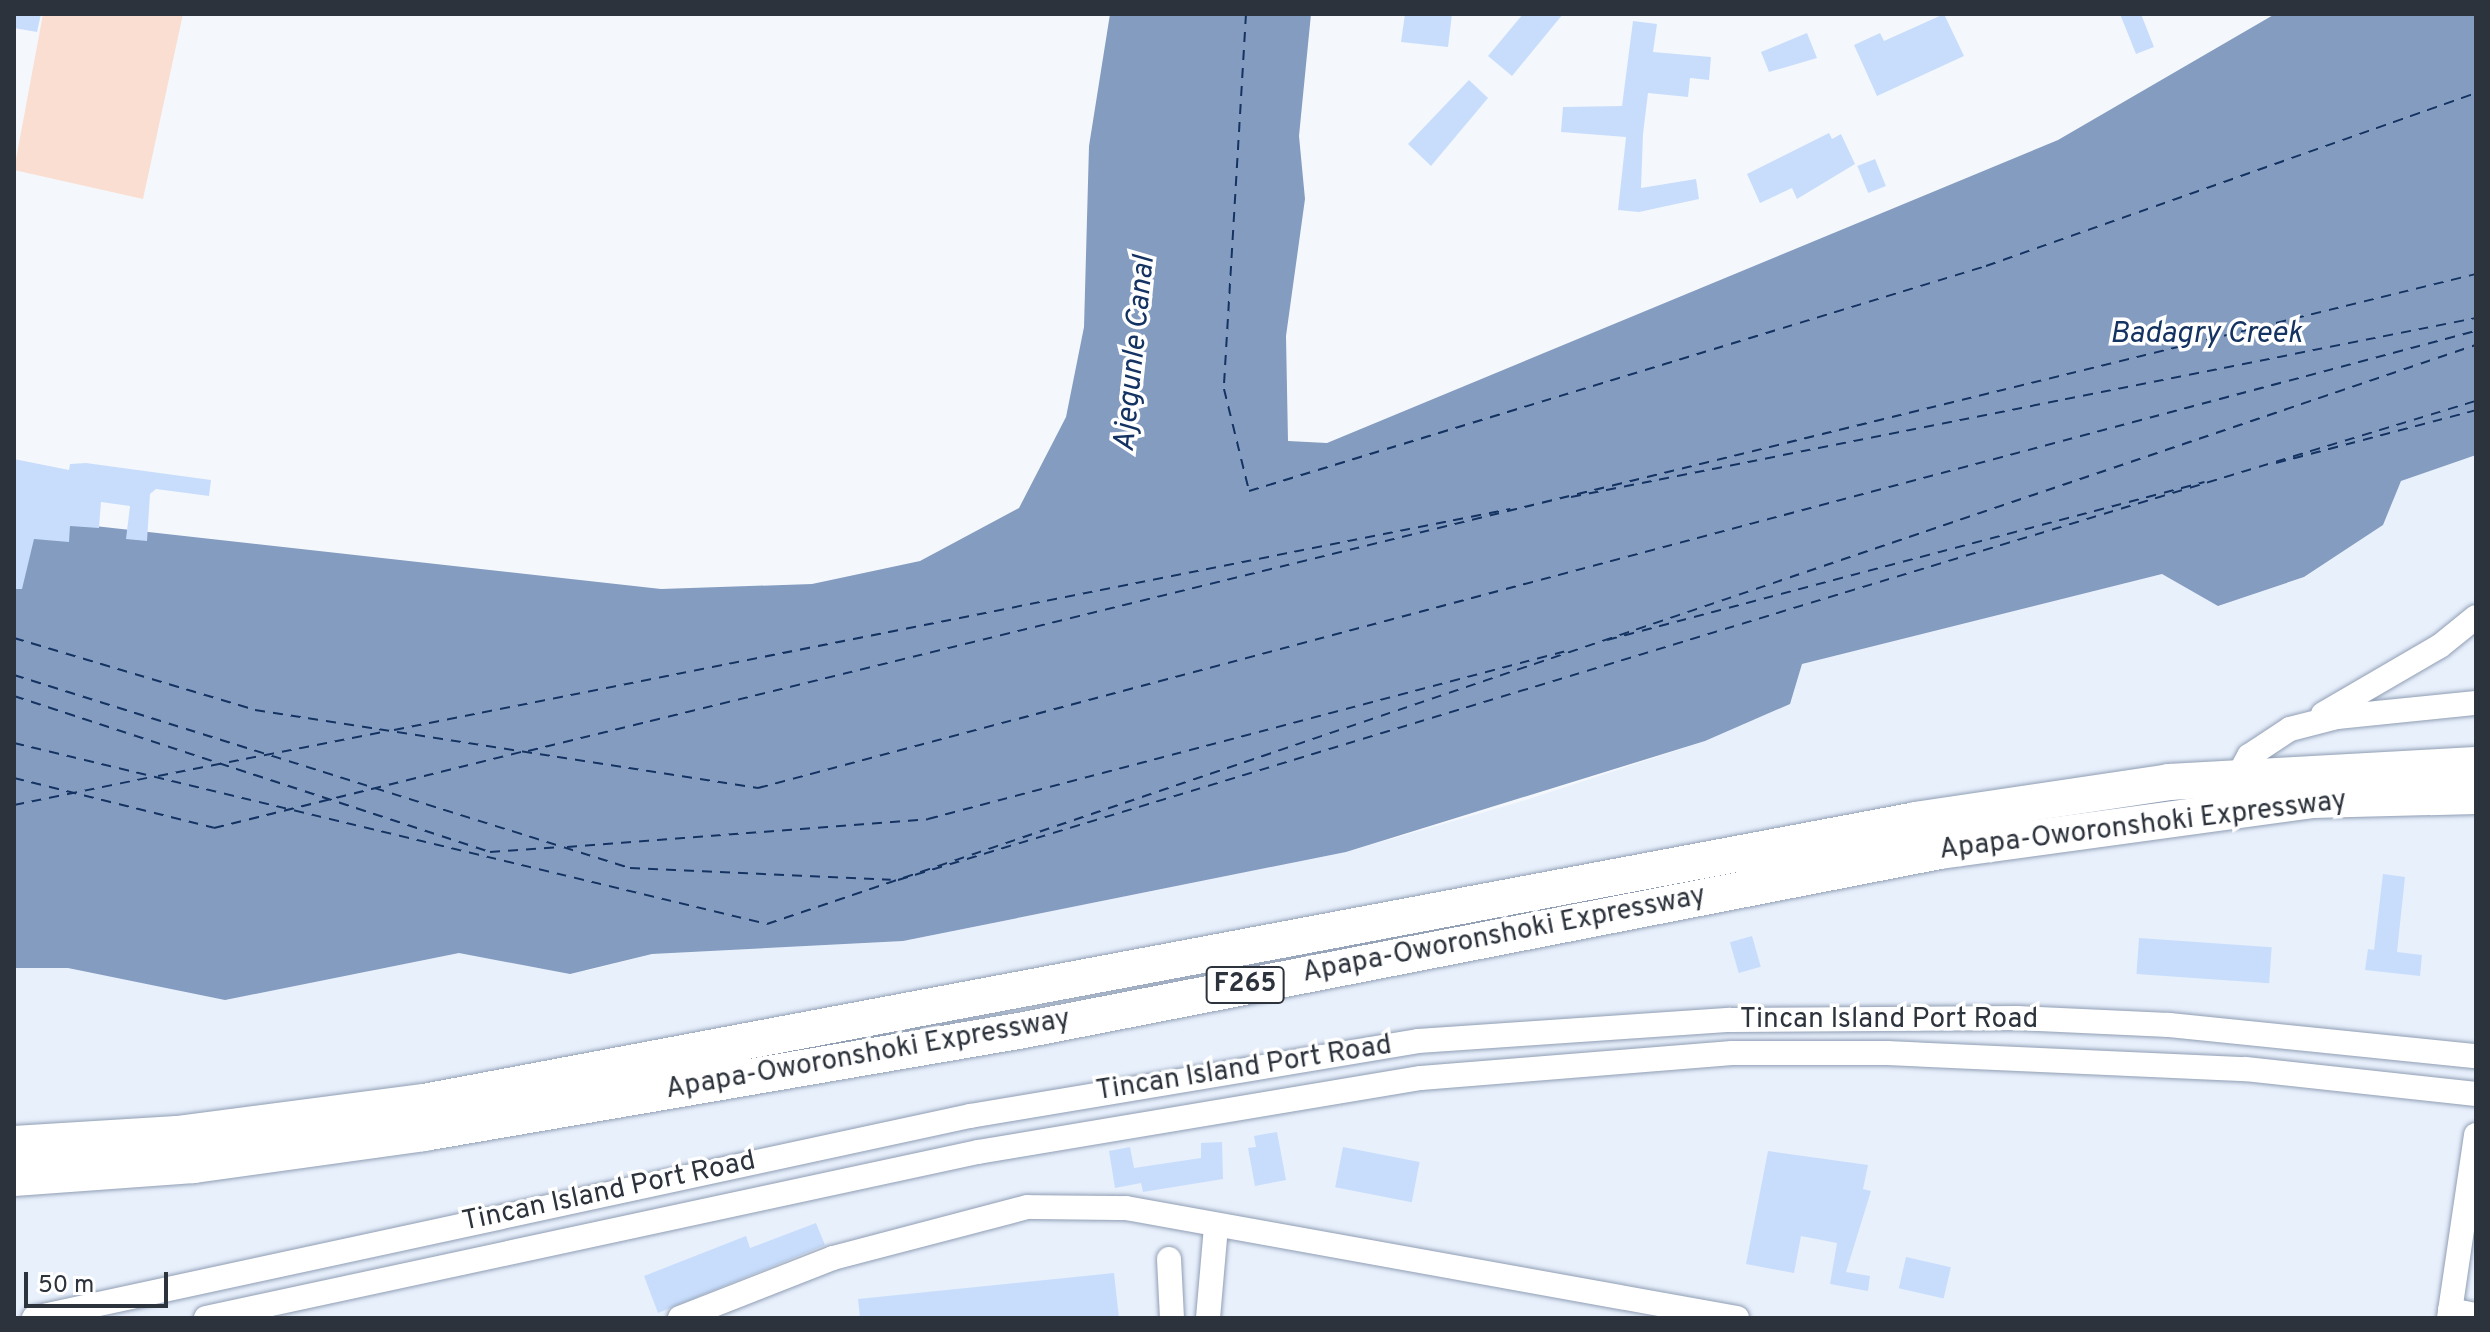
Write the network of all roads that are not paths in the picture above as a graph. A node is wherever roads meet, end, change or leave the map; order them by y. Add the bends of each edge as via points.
1 (2476, 617) edge
2 (2476, 637) edge
3 (2440, 646) junction
4 (2476, 703) edge
5 (2290, 729) junction
6 (2476, 765) edge
7 (2238, 776) junction
8 (2476, 796) edge
9 (2476, 1056) edge
10 (2476, 1094) edge
11 (2476, 1135) edge
12 (14, 1144) edge
13 (14, 1178) edge
14 (1216, 1226) junction
15 (1169, 1259) dead end
16 (2449, 1314) edge
17 (2476, 1315) edge
18 (34, 1318) edge
19 (206, 1318) edge
20 (680, 1318) edge
21 (1172, 1318) edge
22 (1208, 1318) edge
23 (1737, 1318) edge

1 - 3 street
2 - 3 street
3 - 5 street
4 - 5 street via 2337,717
5 - 7 street via 2249,756
6 - 7 highway, Apapa-Oworonshoki Expressway / F265
7 - 12 highway, Apapa-Oworonshoki Expressway / F265 via 1916,820 424,1102 177,1134
8 - 13 highway, Apapa-Oworonshoki Expressway / F265 via 2312,800 1940,851 1024,1030 424,1133 194,1165
9 - 18 street, Tincan Island Port Road via 2169,1025 2017,1018 1730,1020 1418,1041 970,1116
10 - 19 street, Tincan Island Port Road via 2246,1069 1887,1053 1732,1053 1421,1078 978,1152
11 - 16 street
14 - 20 street via 1126,1208 1027,1207 833,1258
14 - 22 street
14 - 23 street
15 - 21 street
16 - 17 street

